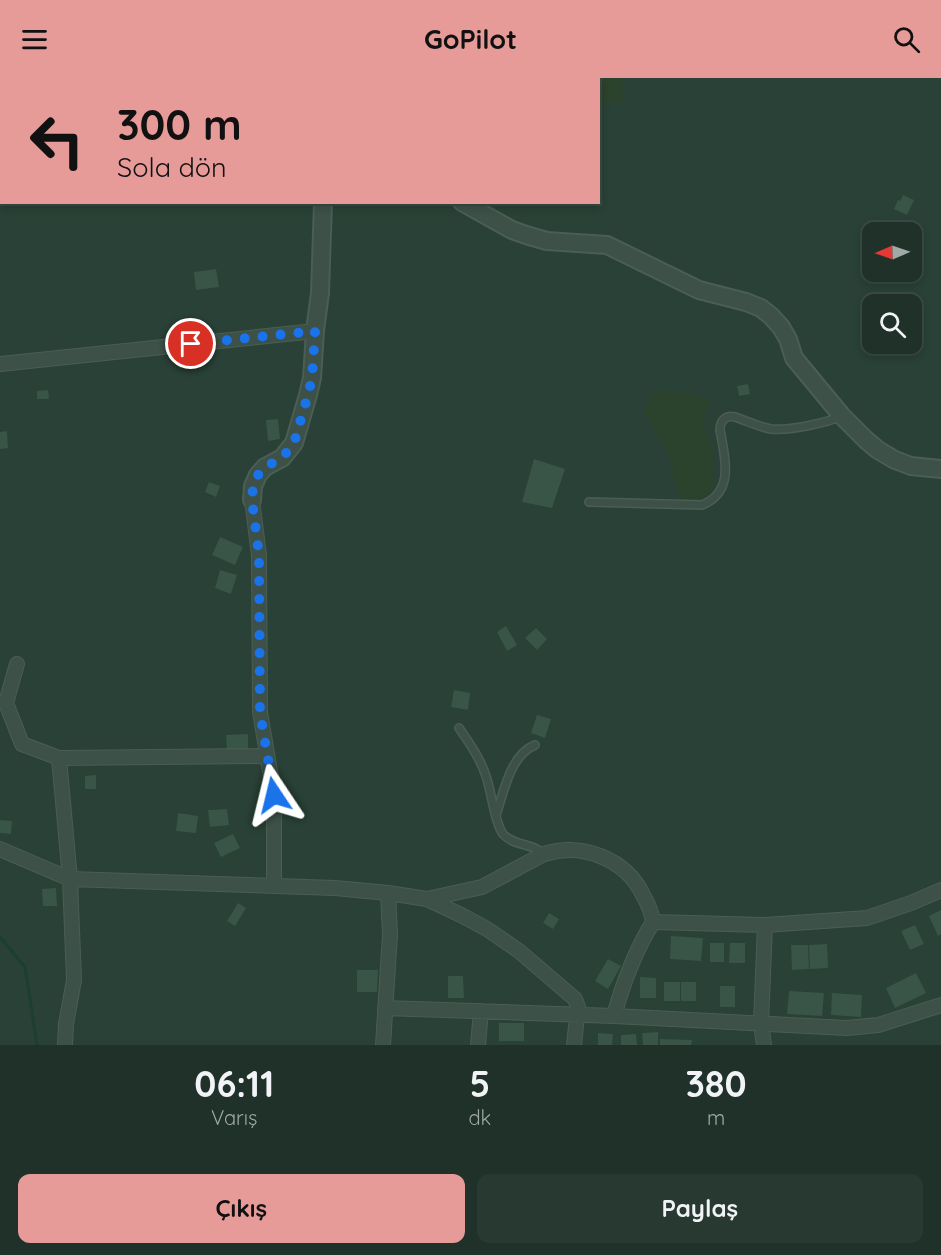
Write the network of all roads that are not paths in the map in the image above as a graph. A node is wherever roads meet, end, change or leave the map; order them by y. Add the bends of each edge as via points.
1 (322, 204) edge
2 (466, 204) edge
3 (315, 331) junction
4 (0, 364) edge
5 (842, 416) junction
6 (941, 469) edge
7 (252, 500) joint
8 (589, 502) dead end
9 (17, 664) dead end
10 (459, 728) dead end
11 (535, 745) dead end
12 (267, 756) junction
13 (59, 758) junction
14 (496, 815) junction
15 (0, 849) edge
16 (544, 854) junction
17 (70, 879) junction
18 (274, 886) junction
19 (941, 890) edge
20 (388, 893) junction
21 (427, 899) junction
22 (653, 922) junction
23 (765, 925) junction
24 (941, 1005) edge
25 (385, 1008) junction
26 (481, 1011) junction
27 (578, 1015) junction
28 (614, 1016) junction
29 (761, 1024) junction
30 (65, 1045) edge
31 (383, 1045) edge
32 (478, 1045) edge
33 (574, 1045) edge
34 (764, 1045) edge

1 - 3 street
2 - 5 street via 529,236 607,245 699,290 761,308 781,327 794,358
3 - 4 street
3 - 7 street via 312,378 294,443 282,458 258,475
5 - 6 street via 878,450 895,460
5 - 8 lane via 781,430 731,416 724,419 720,426 724,481 714,497 702,505
7 - 12 street via 259,555 260,712
9 - 13 street via 6,703 22,744
10 - 14 lane via 482,764
11 - 14 lane via 518,758
12 - 13 street
12 - 18 street via 274,795
13 - 17 street
14 - 16 lane via 506,837
15 - 17 street
16 - 21 street via 482,887
16 - 22 street via 569,849 609,860 630,874 638,885
17 - 18 street
17 - 30 street via 74,980
18 - 20 street
19 - 23 street via 867,918
20 - 21 street
20 - 25 street via 390,935
21 - 27 street via 471,920 519,951 575,999
22 - 23 street
22 - 28 street via 627,973
23 - 29 street
24 - 29 street via 878,1025 847,1028
25 - 26 street
25 - 31 street
26 - 27 street
26 - 32 street
27 - 28 street
27 - 33 street
28 - 29 street
29 - 34 street

